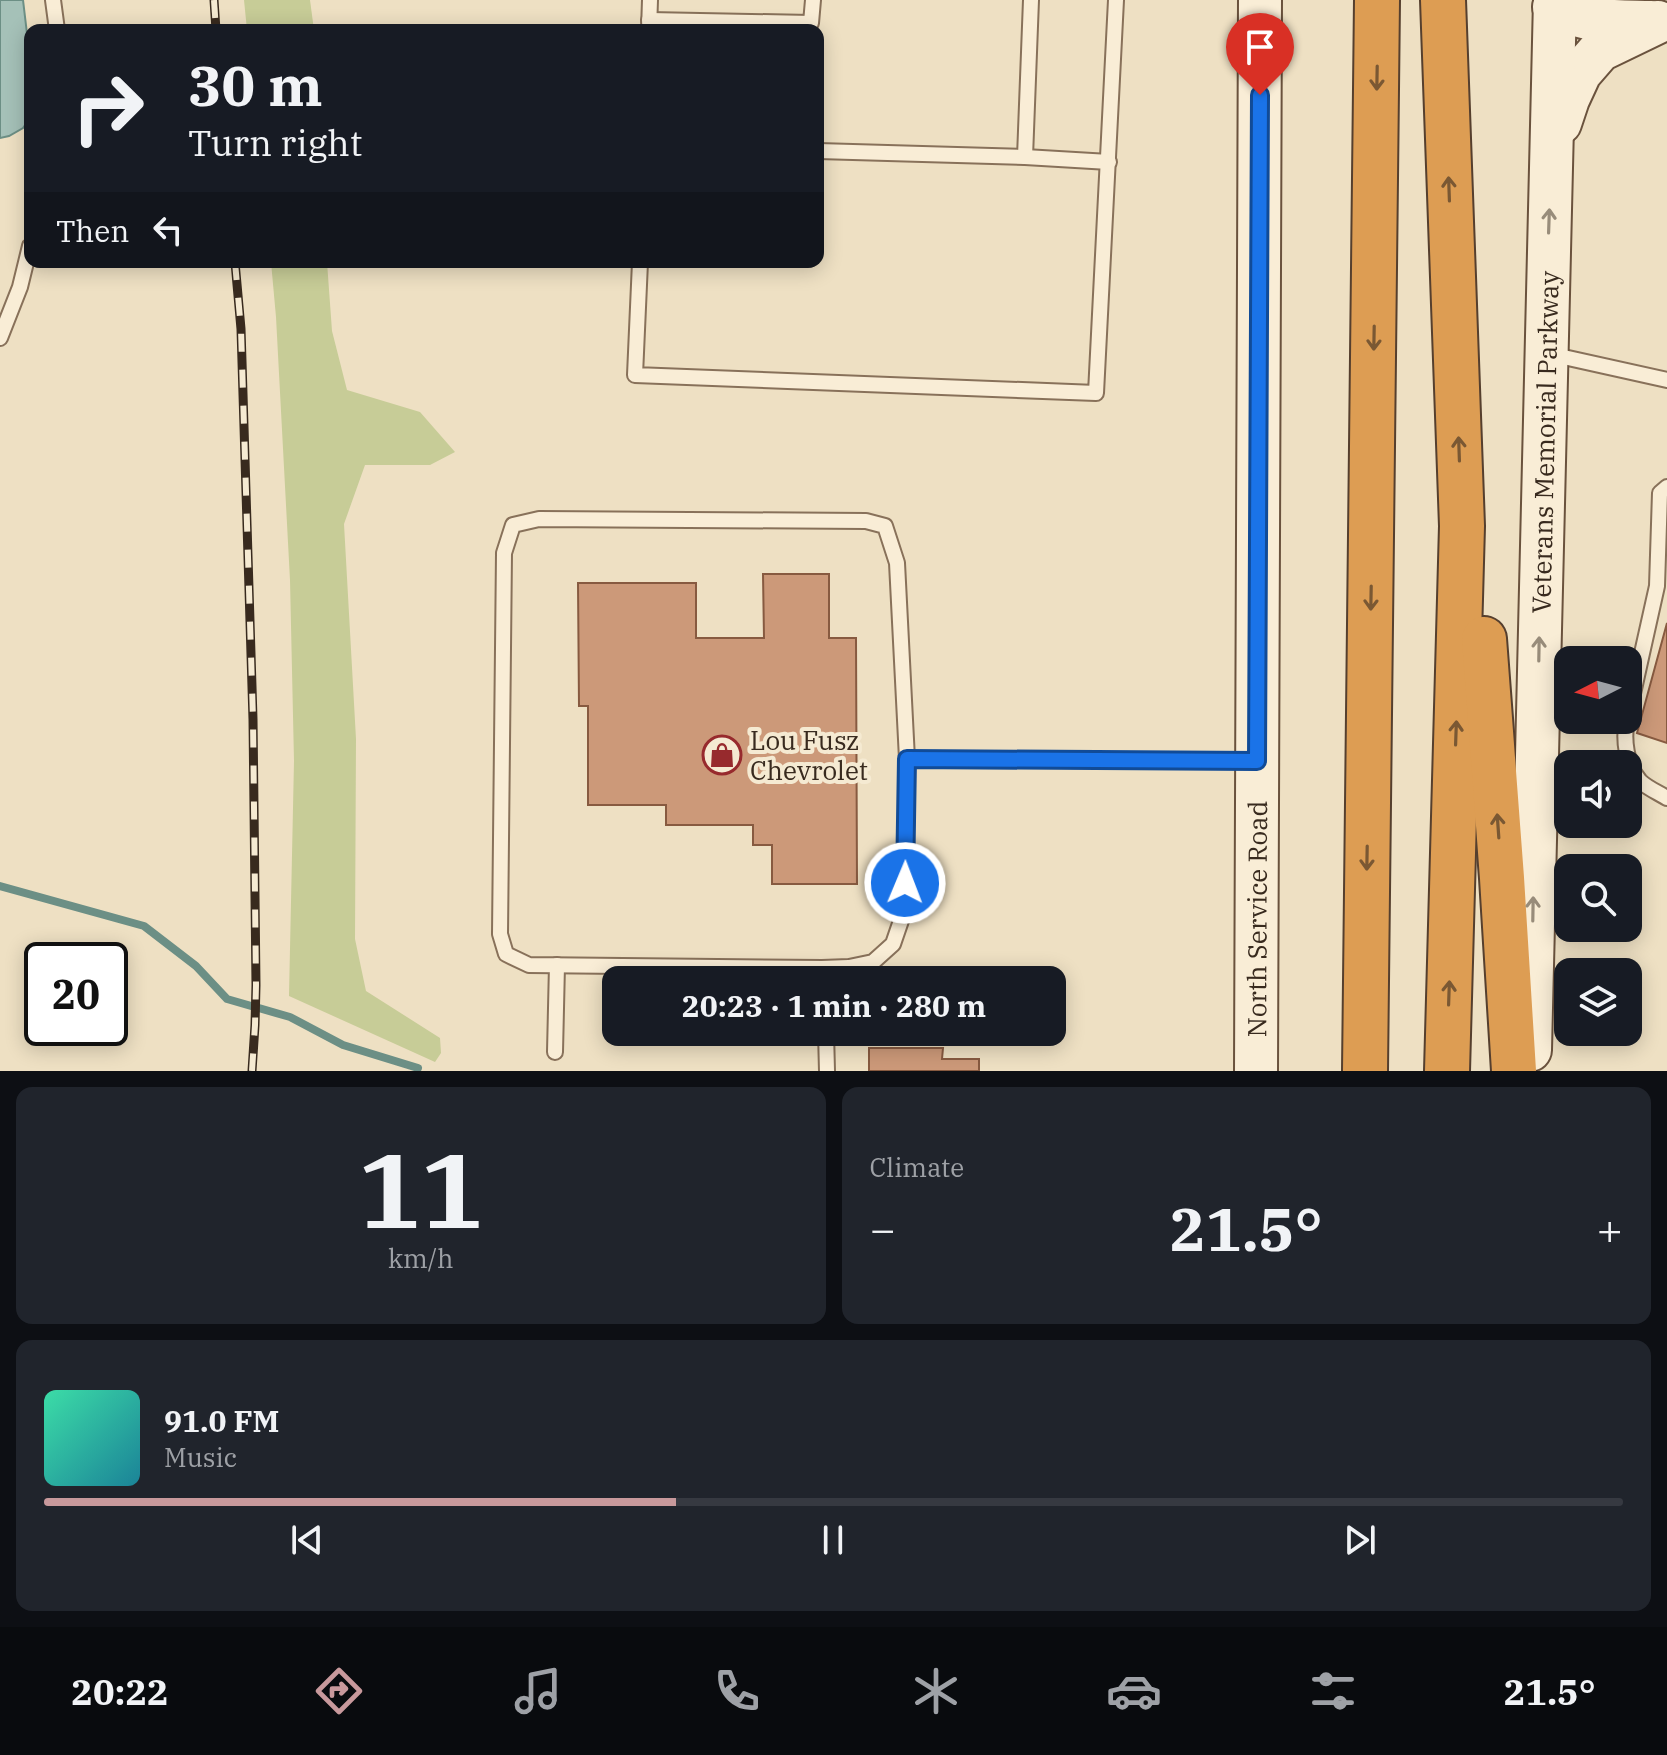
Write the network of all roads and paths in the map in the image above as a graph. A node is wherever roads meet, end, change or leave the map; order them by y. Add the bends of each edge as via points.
1 (53, 0) edge
2 (650, 0) edge
3 (813, 0) edge
4 (1031, 0) edge
5 (1116, 0) edge
6 (1260, 0) edge
7 (1377, 0) edge
8 (1443, 0) edge
9 (1617, 0) edge
10 (1554, 2) edge
11 (1663, 22) edge
12 (56, 24) edge
13 (649, 24) edge
14 (730, 24) edge
15 (1552, 147) junction
16 (824, 151) edge
17 (1025, 157) junction
18 (1109, 162) junction
19 (25, 268) edge
20 (640, 268) edge
21 (0, 338) edge
22 (1545, 353) junction
23 (1667, 380) edge
24 (1667, 487) edge
25 (1462, 526) junction
26 (1642, 654) edge
27 (1624, 734) edge
28 (907, 759) junction
29 (1257, 761) junction
30 (1667, 798) edge
31 (557, 965) junction
32 (854, 966) edge
33 (602, 967) edge
34 (826, 1046) edge
35 (555, 1052) dead end
36 (827, 1071) edge
37 (1256, 1071) edge
38 (1365, 1071) edge
39 (1447, 1071) edge
40 (1514, 1071) edge
41 (1529, 1071) edge

1 - 12 lane
2 - 13 lane
3 - 14 lane via 811,23
4 - 17 lane
5 - 18 lane
6 - 29 street, North Service Road
7 -> 38 highway
25 -> 8 highway
9 - 11 street
10 - 11 street via 1573,16 1598,21
10 - 15 street, Veterans Memorial Parkway
11 - 15 street via 1600,50 1580,73
22 -> 15 street, Veterans Memorial Parkway
16 - 17 lane
17 - 18 lane
18 - 20 lane via 1096,393 635,375
19 - 21 lane
22 - 23 lane
41 -> 22 street, Veterans Memorial Parkway
24 - 26 lane via 1660,493 1657,586
39 -> 25 highway
40 -> 25 highway via 1483,634
27 - 30 lane via 1630,766 1641,782
28 - 29 lane
28 - 31 lane via 897,563 885,526 866,521 539,519 513,525 504,553 500,934 506,954 529,965
28 - 32 lane via 905,909 893,944 873,962
29 - 37 street, North Service Road
31 - 33 lane
31 - 35 lane
34 - 36 lane

